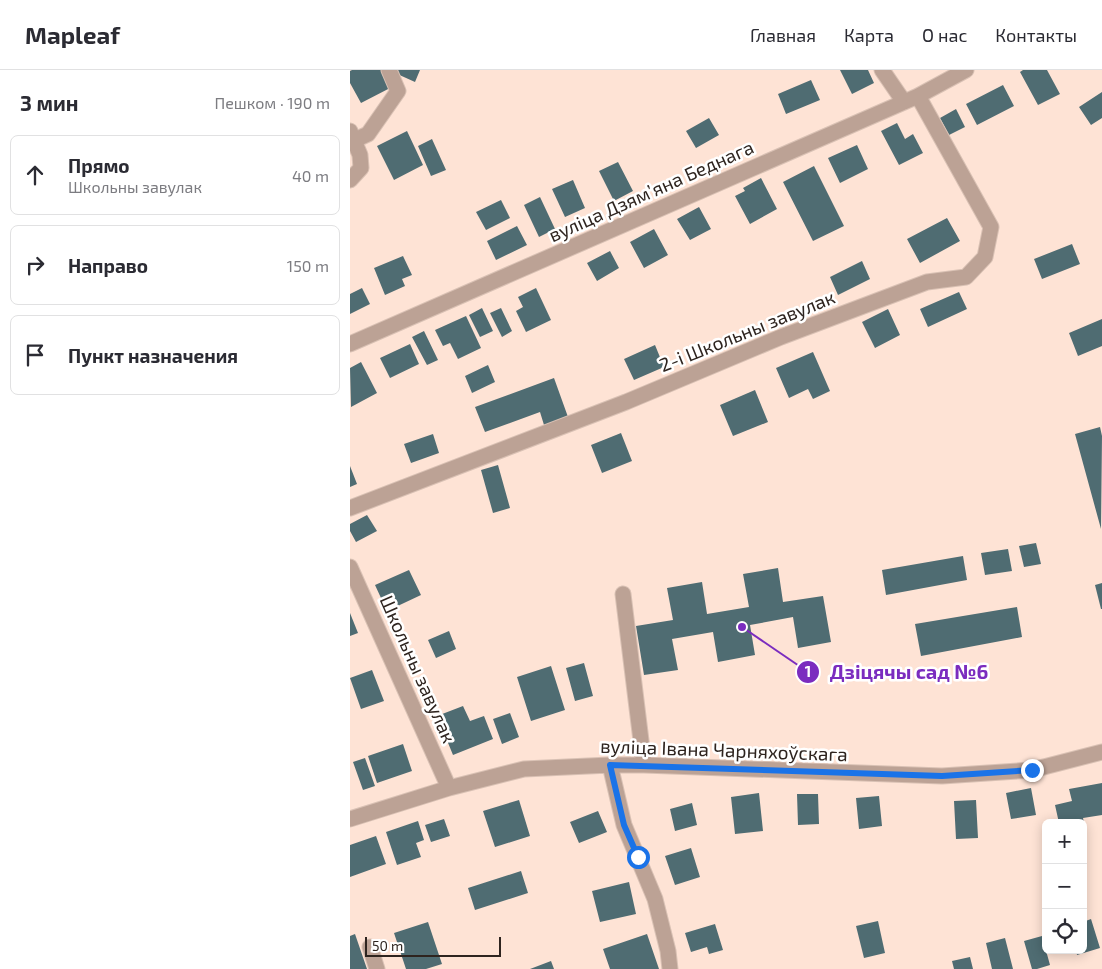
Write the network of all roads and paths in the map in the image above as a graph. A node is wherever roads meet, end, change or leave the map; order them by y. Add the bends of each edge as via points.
1 (389, 70) edge
2 (882, 70) edge
3 (966, 70) edge
4 (911, 99) junction
5 (352, 135) edge
6 (350, 180) edge
7 (350, 344) edge
8 (350, 508) edge
9 (351, 574) edge
10 (623, 594) dead end
11 (1102, 752) edge
12 (610, 765) junction
13 (644, 765) junction
14 (449, 788) junction
15 (350, 819) edge
16 (370, 947) dead end
17 (377, 969) edge
18 (670, 969) edge

1 - 5 street via 398,91 368,134
2 - 4 street, 2-і Школьны завулак
3 - 4 street, вуліца Дзямʼяна Беднага
4 - 7 street, вуліца Дзямʼяна Беднага
4 - 8 street, 2-і Школьны завулак via 991,227 986,258 966,277 927,282
5 - 6 street via 361,168
9 - 14 street, Школьны завулак
10 - 13 street
11 - 13 street, вуліца Івана Чарняхоўскага via 1032,770 942,776
12 - 13 street, вуліца Івана Чарняхоўскага
12 - 14 street, вуліца Івана Чарняхоўскага via 524,770
12 - 18 street via 624,825 656,899
14 - 15 street, вуліца Івана Чарняхоўскага
16 - 17 street

